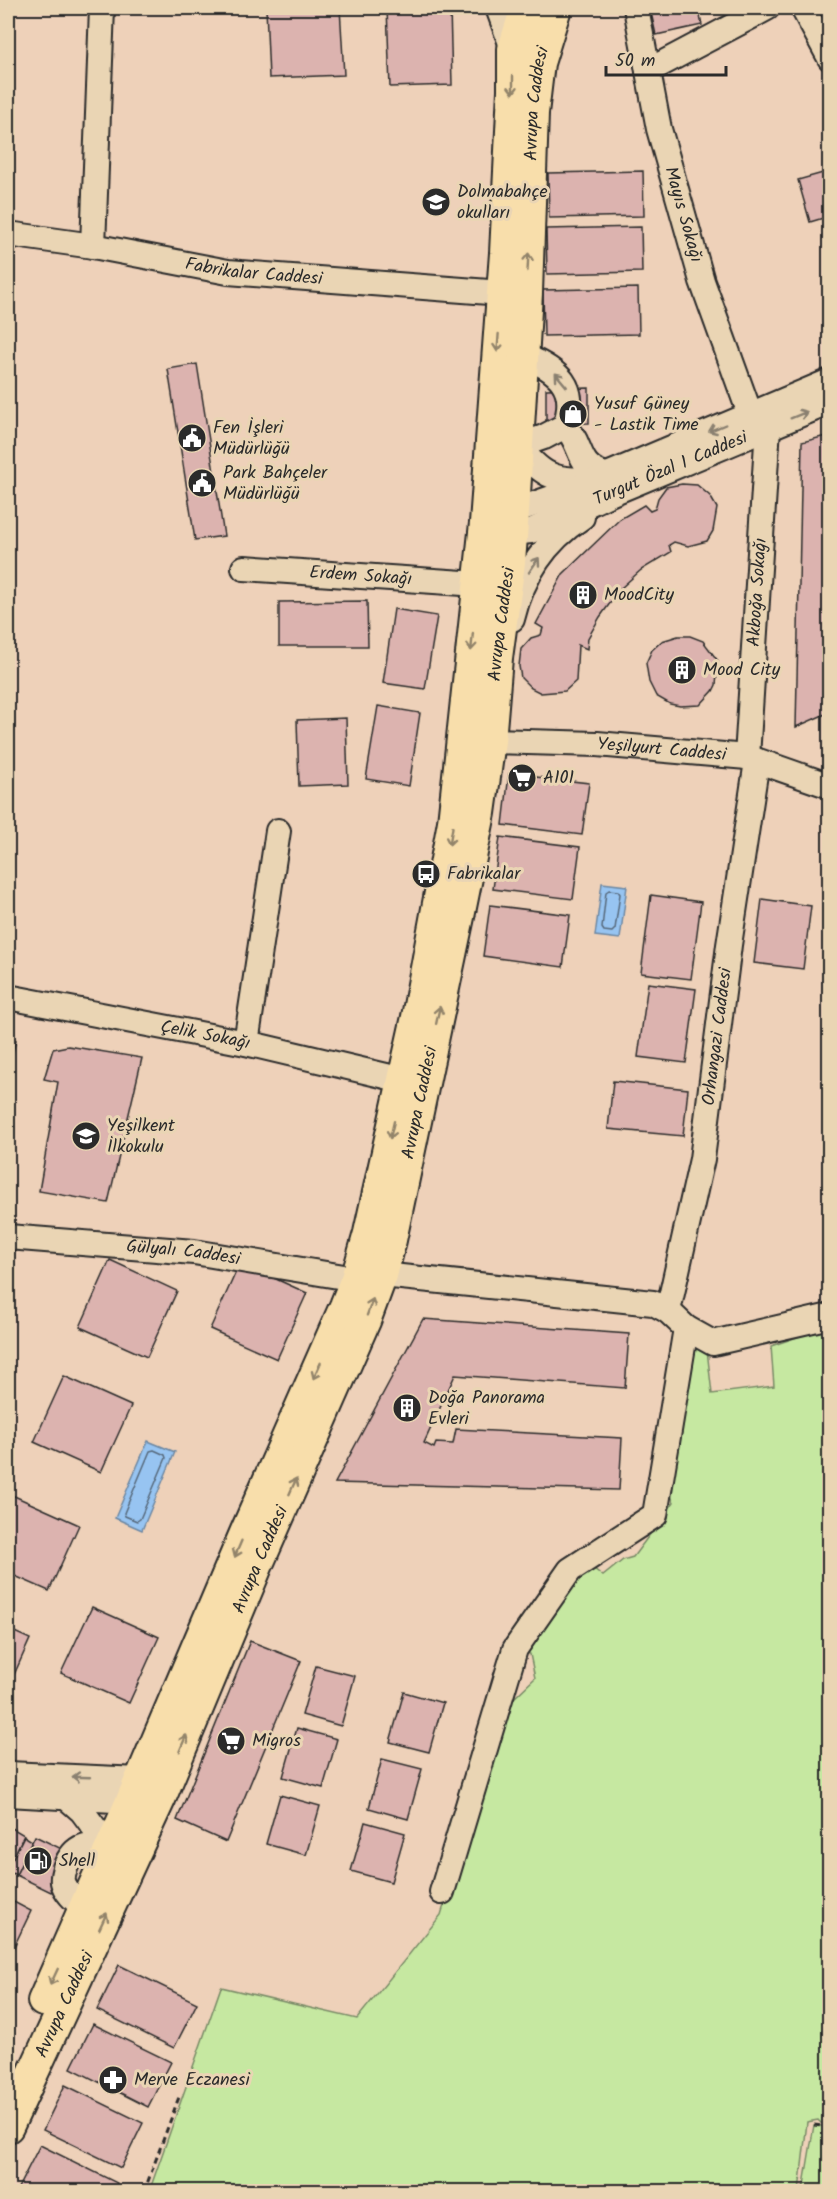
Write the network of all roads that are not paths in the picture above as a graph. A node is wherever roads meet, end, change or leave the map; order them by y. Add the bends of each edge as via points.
1 (102, 8) edge
2 (498, 8) edge
3 (526, 8) edge
4 (555, 8) edge
5 (636, 8) edge
6 (767, 8) edge
7 (803, 8) edge
8 (513, 49) junction
9 (830, 58) edge
10 (538, 63) junction
11 (648, 71) junction
12 (8, 234) edge
13 (93, 246) junction
14 (502, 292) junction
15 (524, 356) junction
16 (830, 381) edge
17 (830, 402) edge
18 (759, 421) junction
19 (565, 426) junction
20 (518, 446) junction
21 (609, 484) junction
22 (513, 522) junction
23 (485, 523) junction
24 (244, 568) dead end
25 (478, 584) junction
26 (497, 658) junction
27 (490, 741) junction
28 (752, 759) junction
29 (830, 786) edge
30 (278, 831) dead end
31 (8, 997) edge
32 (246, 1043) junction
33 (403, 1080) junction
34 (8, 1237) edge
35 (369, 1277) junction
36 (668, 1311) junction
37 (830, 1316) edge
38 (686, 1328) junction
39 (8, 1774) edge
40 (144, 1793) junction
41 (8, 1794) edge
42 (66, 1797) junction
43 (111, 1847) junction
44 (442, 1892) dead end
45 (8, 2079) edge
46 (8, 2127) edge

1 - 13 street
2 - 8 street
3 - 8 main road, Avrupa Caddesi
4 - 10 main road, Avrupa Caddesi
5 - 11 street, Mayıs Sokağı
6 - 11 street
7 - 9 street
8 - 10 main road
8 -> 14 main road, Avrupa Caddesi
15 -> 10 main road, Avrupa Caddesi
11 - 18 street, Mayıs Sokağı via 659,129 702,280
12 - 13 street, Fabrikalar Caddesi
13 - 14 street, Fabrikalar Caddesi via 228,272
14 -> 23 main road, Avrupa Caddesi
19 -> 15 street via 570,410 568,389 550,368
15 - 20 main road, Avrupa Caddesi
16 - 18 street, Turgut Özal 1 Caddesi
18 -> 17 street, Turgut Özal 1 Caddesi
18 - 21 street, Turgut Özal 1 Caddesi
18 - 28 street, Akboğa Sokağı
19 - 20 street
19 - 21 street via 589,468
20 - 21 street via 546,474
20 - 22 main road, Avrupa Caddesi
21 - 22 street, Turgut Özal 1 Caddesi via 531,531
26 -> 21 street via 516,602 536,561 575,521 604,503
22 - 23 main road via 490,527
22 - 26 main road, Avrupa Caddesi
23 - 25 main road, Avrupa Caddesi
24 - 25 street, Erdem Sokağı
25 -> 33 main road, Avrupa Caddesi via 453,822
26 - 27 main road, Avrupa Caddesi
27 - 28 street, Yeşilyurt Caddesi via 597,744
35 -> 27 main road, Avrupa Caddesi via 391,1240 480,813
28 - 29 street, Yeşilyurt Caddesi
28 - 36 street, Orhangazi Caddesi via 702,1159
30 - 32 street
31 - 32 street, Çelik Sokağı
32 - 33 street, Çelik Sokağı
33 -> 35 main road, Avrupa Caddesi via 369,1233
34 - 35 street, Gülyalı Caddesi via 194,1252
35 - 36 street, Gülyalı Caddesi via 631,1299
35 - 40 main road, Avrupa Caddesi via 365,1321 258,1564
36 - 38 street
37 - 38 street via 712,1343
38 - 44 street via 655,1515 570,1570 515,1649
40 -> 39 street
40 - 42 street
40 - 43 main road, Avrupa Caddesi
46 -> 40 main road, Avrupa Caddesi
41 - 42 street
42 - 43 street
43 -> 45 main road, Avrupa Caddesi

